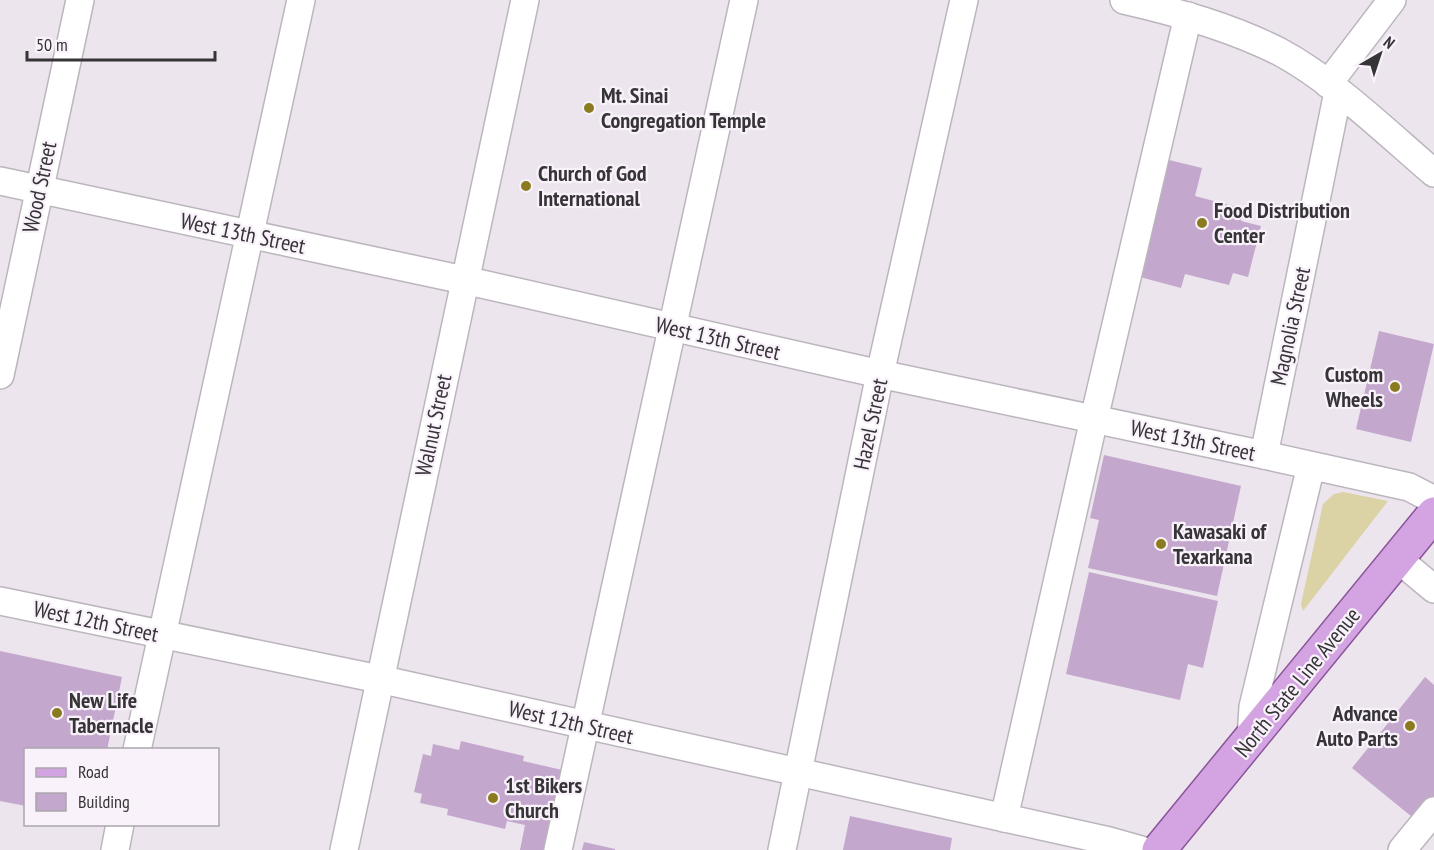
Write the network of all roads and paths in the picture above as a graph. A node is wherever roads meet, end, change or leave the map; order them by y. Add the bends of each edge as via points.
1 (80, 0) edge
2 (301, 0) edge
3 (525, 0) edge
4 (744, 0) edge
5 (964, 0) edge
6 (1124, 0) edge
7 (1392, 0) edge
8 (1176, 9) edge
9 (1333, 88) junction
10 (1434, 173) edge
11 (0, 182) edge
12 (39, 190) junction
13 (249, 235) junction
14 (464, 280) junction
15 (672, 327) junction
16 (880, 374) junction
17 (0, 375) edge
18 (1094, 419) junction
19 (1264, 455) junction
20 (1311, 466) junction
21 (1434, 500) edge
22 (1434, 514) edge
23 (1398, 559) junction
24 (1434, 589) edge
25 (0, 601) edge
26 (162, 634) junction
27 (379, 680) junction
28 (585, 725) junction
29 (1251, 738) junction
30 (137, 748) edge
31 (799, 773) junction
32 (1434, 811) edge
33 (1004, 818) junction
34 (120, 826) edge
35 (115, 850) edge
36 (344, 850) edge
37 (558, 850) edge
38 (782, 850) edge
39 (1141, 850) edge
40 (1159, 850) edge
41 (1402, 850) edge

1 - 12 street, Wood Street
2 - 13 street
3 - 14 street, Walnut Street
4 - 15 street
5 - 16 street, Hazel Street
6 - 8 street
7 - 9 street, Magnolia Street
8 - 9 street via 1281,53
8 - 18 street
9 - 10 street
9 - 19 street, Magnolia Street
11 - 12 street, West 13th Street
12 - 13 street, West 13th Street
12 - 17 street, Wood Street
13 - 14 street, West 13th Street
13 - 26 street
14 - 15 street, West 13th Street
14 - 27 street, Walnut Street
15 - 16 street, West 13th Street
15 - 28 street
16 - 18 street, West 13th Street
16 - 31 street, Hazel Street
18 - 19 street, West 13th Street
18 - 33 street
19 - 20 street, West 13th Street
20 - 21 street, West 13th Street via 1409,487
20 - 29 street via 1253,707
22 - 23 main road, North State Line Avenue
23 - 24 street
23 - 29 main road, North State Line Avenue
25 - 26 street, West 12th Street
26 - 27 street, West 12th Street
26 - 30 street
27 - 28 street, West 12th Street
27 - 36 street, Walnut Street
28 - 31 street, West 12th Street
28 - 37 street
29 - 40 main road, North State Line Avenue
31 - 33 street, West 12th Street
31 - 38 street, Hazel Street
32 - 41 street
33 - 39 street, West 12th Street
34 - 35 street

